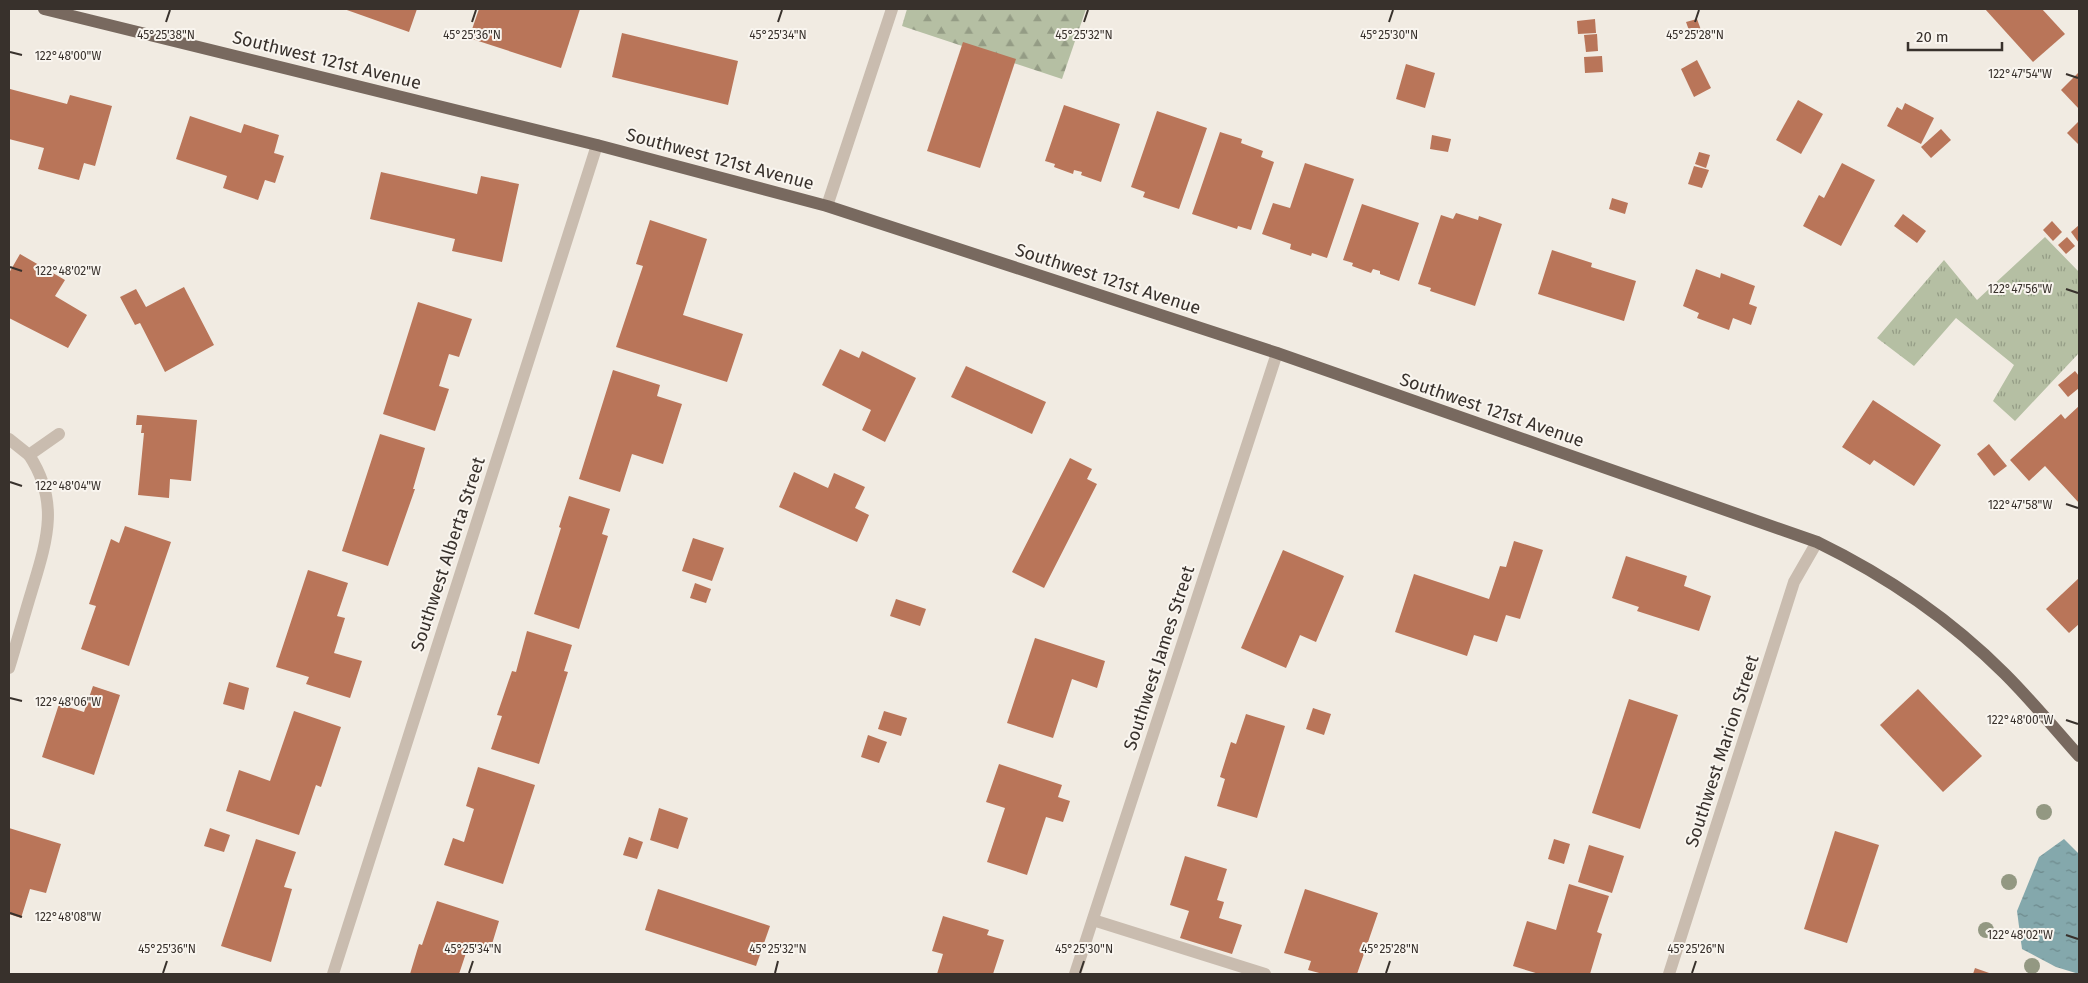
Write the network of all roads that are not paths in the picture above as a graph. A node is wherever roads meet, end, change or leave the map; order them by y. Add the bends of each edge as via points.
1 (44, 9) edge
2 (892, 9) edge
3 (596, 145) junction
4 (827, 206) junction
5 (1277, 353) junction
6 (58, 434) dead end
7 (9, 439) edge
8 (29, 454) junction
9 (1817, 542) junction
10 (9, 668) edge
11 (2079, 756) edge
12 (1093, 920) junction
13 (333, 974) edge
14 (1075, 974) edge
15 (1265, 974) edge
16 (1668, 974) edge

1 - 3 main road, Southwest 121st Avenue
2 - 4 street
3 - 4 main road, Southwest 121st Avenue
3 - 13 street, Southwest Alberta Street
4 - 5 main road, Southwest 121st Avenue
5 - 9 main road, Southwest 121st Avenue
5 - 12 street, Southwest James Street
6 - 8 street
7 - 8 street
8 - 10 street via 46,493 49,533
9 - 11 main road, Southwest 121st Avenue via 1878,573 1927,607 2005,674
9 - 16 street, Southwest Marion Street via 1794,582
12 - 14 street, Southwest James Street
12 - 15 street

